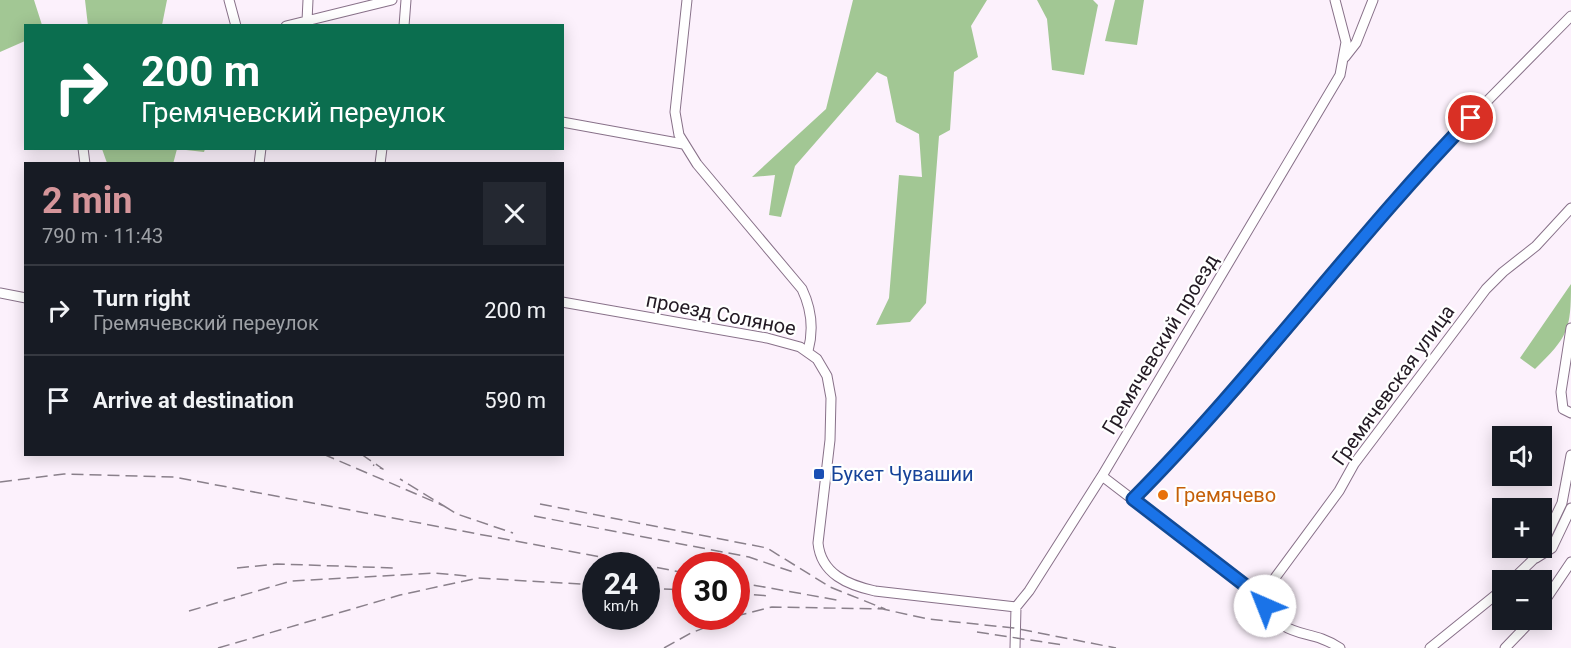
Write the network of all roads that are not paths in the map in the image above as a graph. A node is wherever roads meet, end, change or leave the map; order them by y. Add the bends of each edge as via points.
1 (229, 0) edge
2 (309, 0) edge
3 (392, 0) edge
4 (406, 0) edge
5 (687, 0) edge
6 (1335, 0) edge
7 (1373, 0) edge
8 (1571, 16) edge
9 (307, 21) junction
10 (235, 24) edge
11 (294, 24) edge
12 (404, 24) edge
13 (1345, 57) junction
14 (564, 122) edge
15 (683, 144) junction
16 (1571, 208) edge
17 (0, 293) edge
18 (24, 298) edge
19 (564, 302) edge
20 (1571, 328) edge
21 (808, 351) junction
22 (1571, 413) edge
23 (1571, 455) edge
24 (1102, 476) junction
25 (1133, 499) junction
26 (1571, 508) edge
27 (1552, 523) edge
28 (1552, 548) edge
29 (1536, 558) edge
30 (1571, 562) edge
31 (1523, 570) edge
32 (1552, 590) edge
33 (1259, 596) junction
34 (1492, 598) edge
35 (1016, 607) junction
36 (1522, 630) edge
37 (1015, 648) edge
38 (1340, 648) edge
39 (1430, 648) edge
40 (1505, 648) edge

1 - 10 street
2 - 9 street
3 - 9 street
4 - 12 street
5 - 15 street via 675,112
6 - 13 street via 1344,29
7 - 13 street via 1356,43
8 - 25 street via 1438,151 1237,389
9 - 11 street
13 - 24 street, Гремячевский проезд via 1323,106
14 - 15 street
15 - 21 street via 802,289 812,314
16 - 33 street, Гремячевская улица via 1536,246 1486,290
17 - 18 street
19 - 21 street, проезд Соляное via 767,338
20 - 22 street via 1562,392 1563,409
21 - 35 street, проезд Соляное via 824,368 831,398 818,543 826,568 859,587 875,591
23 - 27 street via 1562,502
24 - 25 street
24 - 35 street, Гремячевский проезд
25 - 33 street
26 - 28 street
29 - 31 street
30 - 32 street
33 - 38 street via 1285,627
34 - 39 street
35 - 37 street
36 - 40 street

